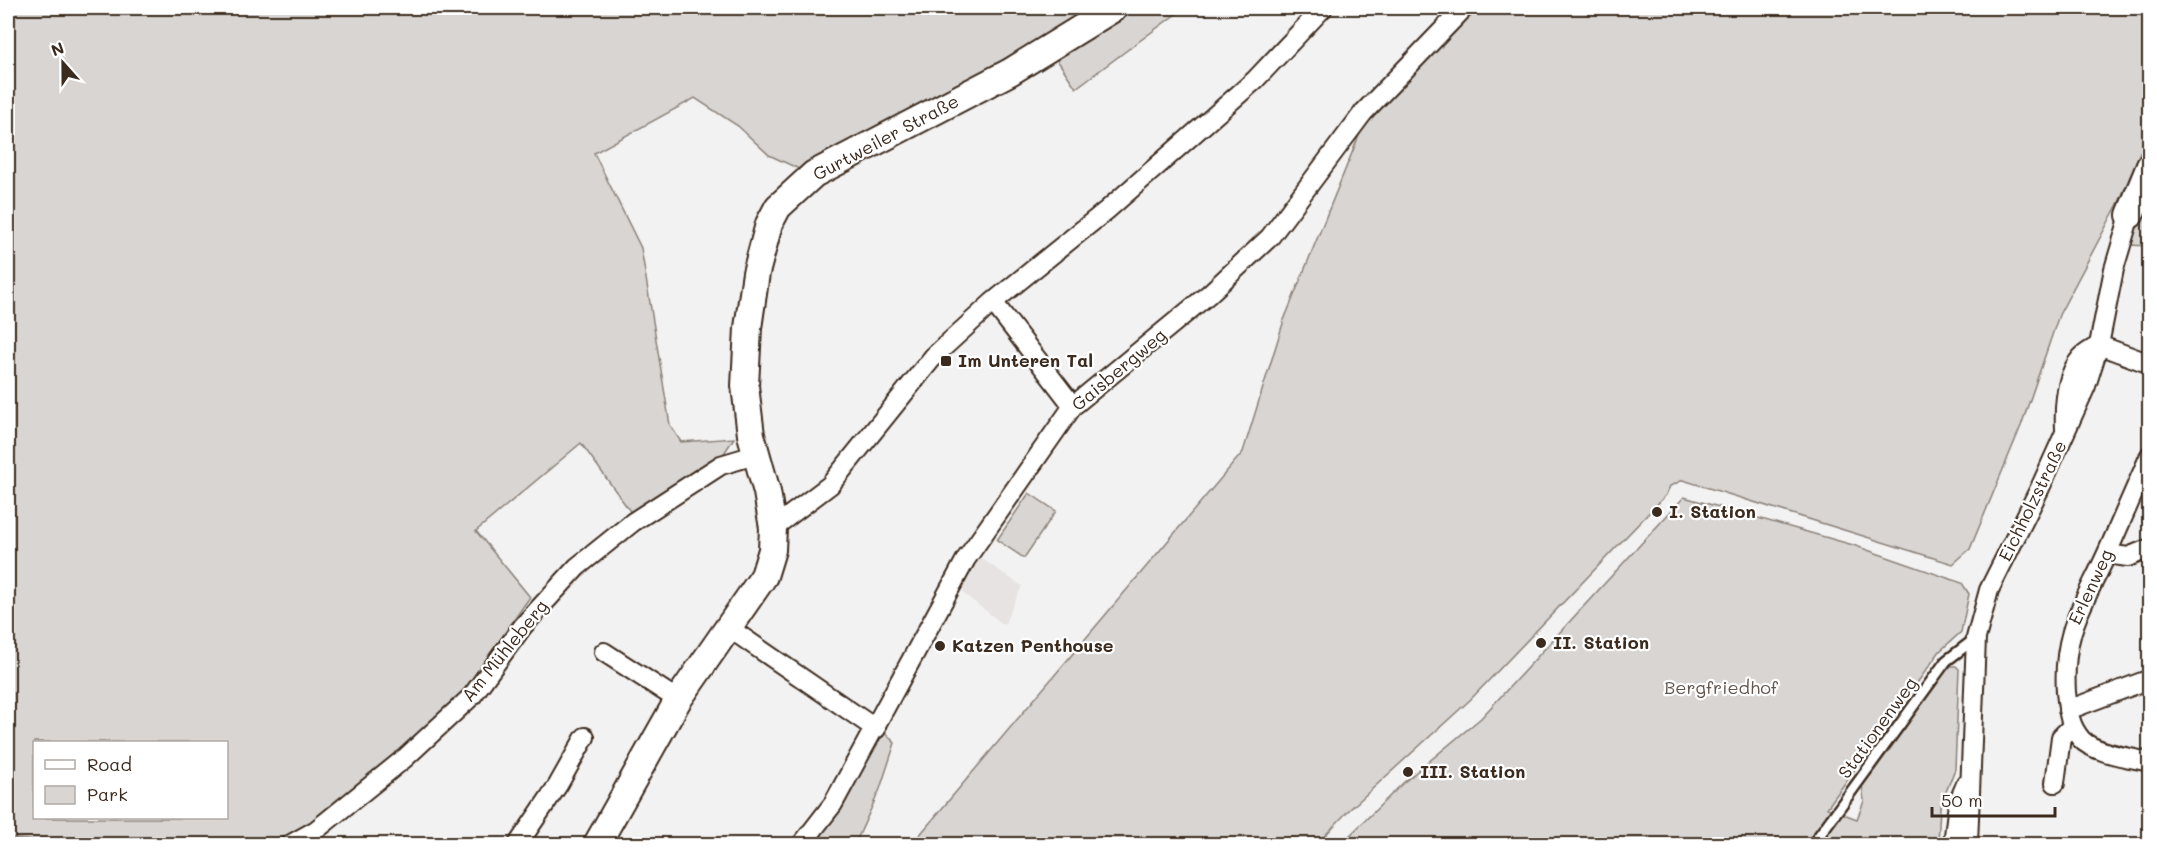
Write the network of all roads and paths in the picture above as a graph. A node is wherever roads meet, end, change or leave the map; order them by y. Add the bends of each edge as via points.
1 (1114, 8) edge
2 (1323, 8) edge
3 (1464, 8) edge
4 (2150, 166) edge
5 (2130, 215) joint
6 (993, 302) junction
7 (2099, 345) junction
8 (2150, 364) edge
9 (1073, 406) junction
10 (758, 454) junction
11 (2150, 455) edge
12 (773, 528) junction
13 (2150, 548) edge
14 (2107, 554) junction
15 (729, 628) junction
16 (1976, 638) junction
17 (604, 652) dead end
18 (2150, 679) edge
19 (678, 700) junction
20 (2070, 718) junction
21 (876, 729) junction
22 (585, 737) dead end
23 (2150, 762) edge
24 (1971, 771) junction
25 (2055, 783) dead end
26 (291, 844) edge
27 (518, 844) edge
28 (597, 844) edge
29 (802, 844) edge
30 (1813, 844) edge
31 (1953, 844) edge
32 (1968, 844) edge

1 - 10 main road, Gurtweiler Straße via 1010,72 814,174 778,207 769,224 756,273 748,328 747,410
2 - 6 street via 1255,80 1107,210
3 - 9 street, Gaisbergweg via 1363,113 1270,237 1209,294
4 - 5 main road
5 - 7 street via 2114,269
6 - 9 street
6 - 12 street via 934,356 830,485
7 - 8 street
7 - 16 street, Eichholzstraße via 2080,358 2069,383 2064,404 2065,436 1989,590
9 - 21 street, Gaisbergweg via 966,559
10 - 12 main road, Gurtweiler Straße
10 - 26 street, Am Mühleberg via 721,465 633,522 578,567 523,626 472,696 405,758 315,830
11 - 14 street, Erlenweg
12 - 15 main road, Gurtweiler Straße via 772,550 764,576
13 - 14 street via 2128,557
14 - 20 street, Erlenweg via 2070,632 2064,668
15 - 19 main road, Gurtweiler Straße
15 - 21 street
16 - 24 street, Eichholzstraße
16 - 30 lane, Stationenweg via 1946,661
17 - 19 street
18 - 20 street
19 - 28 main road, Gurtweiler Straße
20 - 23 street via 2083,741 2115,755
20 - 25 street via 2061,737
21 - 29 street, Gaisbergweg via 833,804
22 - 27 street
24 - 31 street via 1958,802
24 - 32 street, Eichholzstraße

